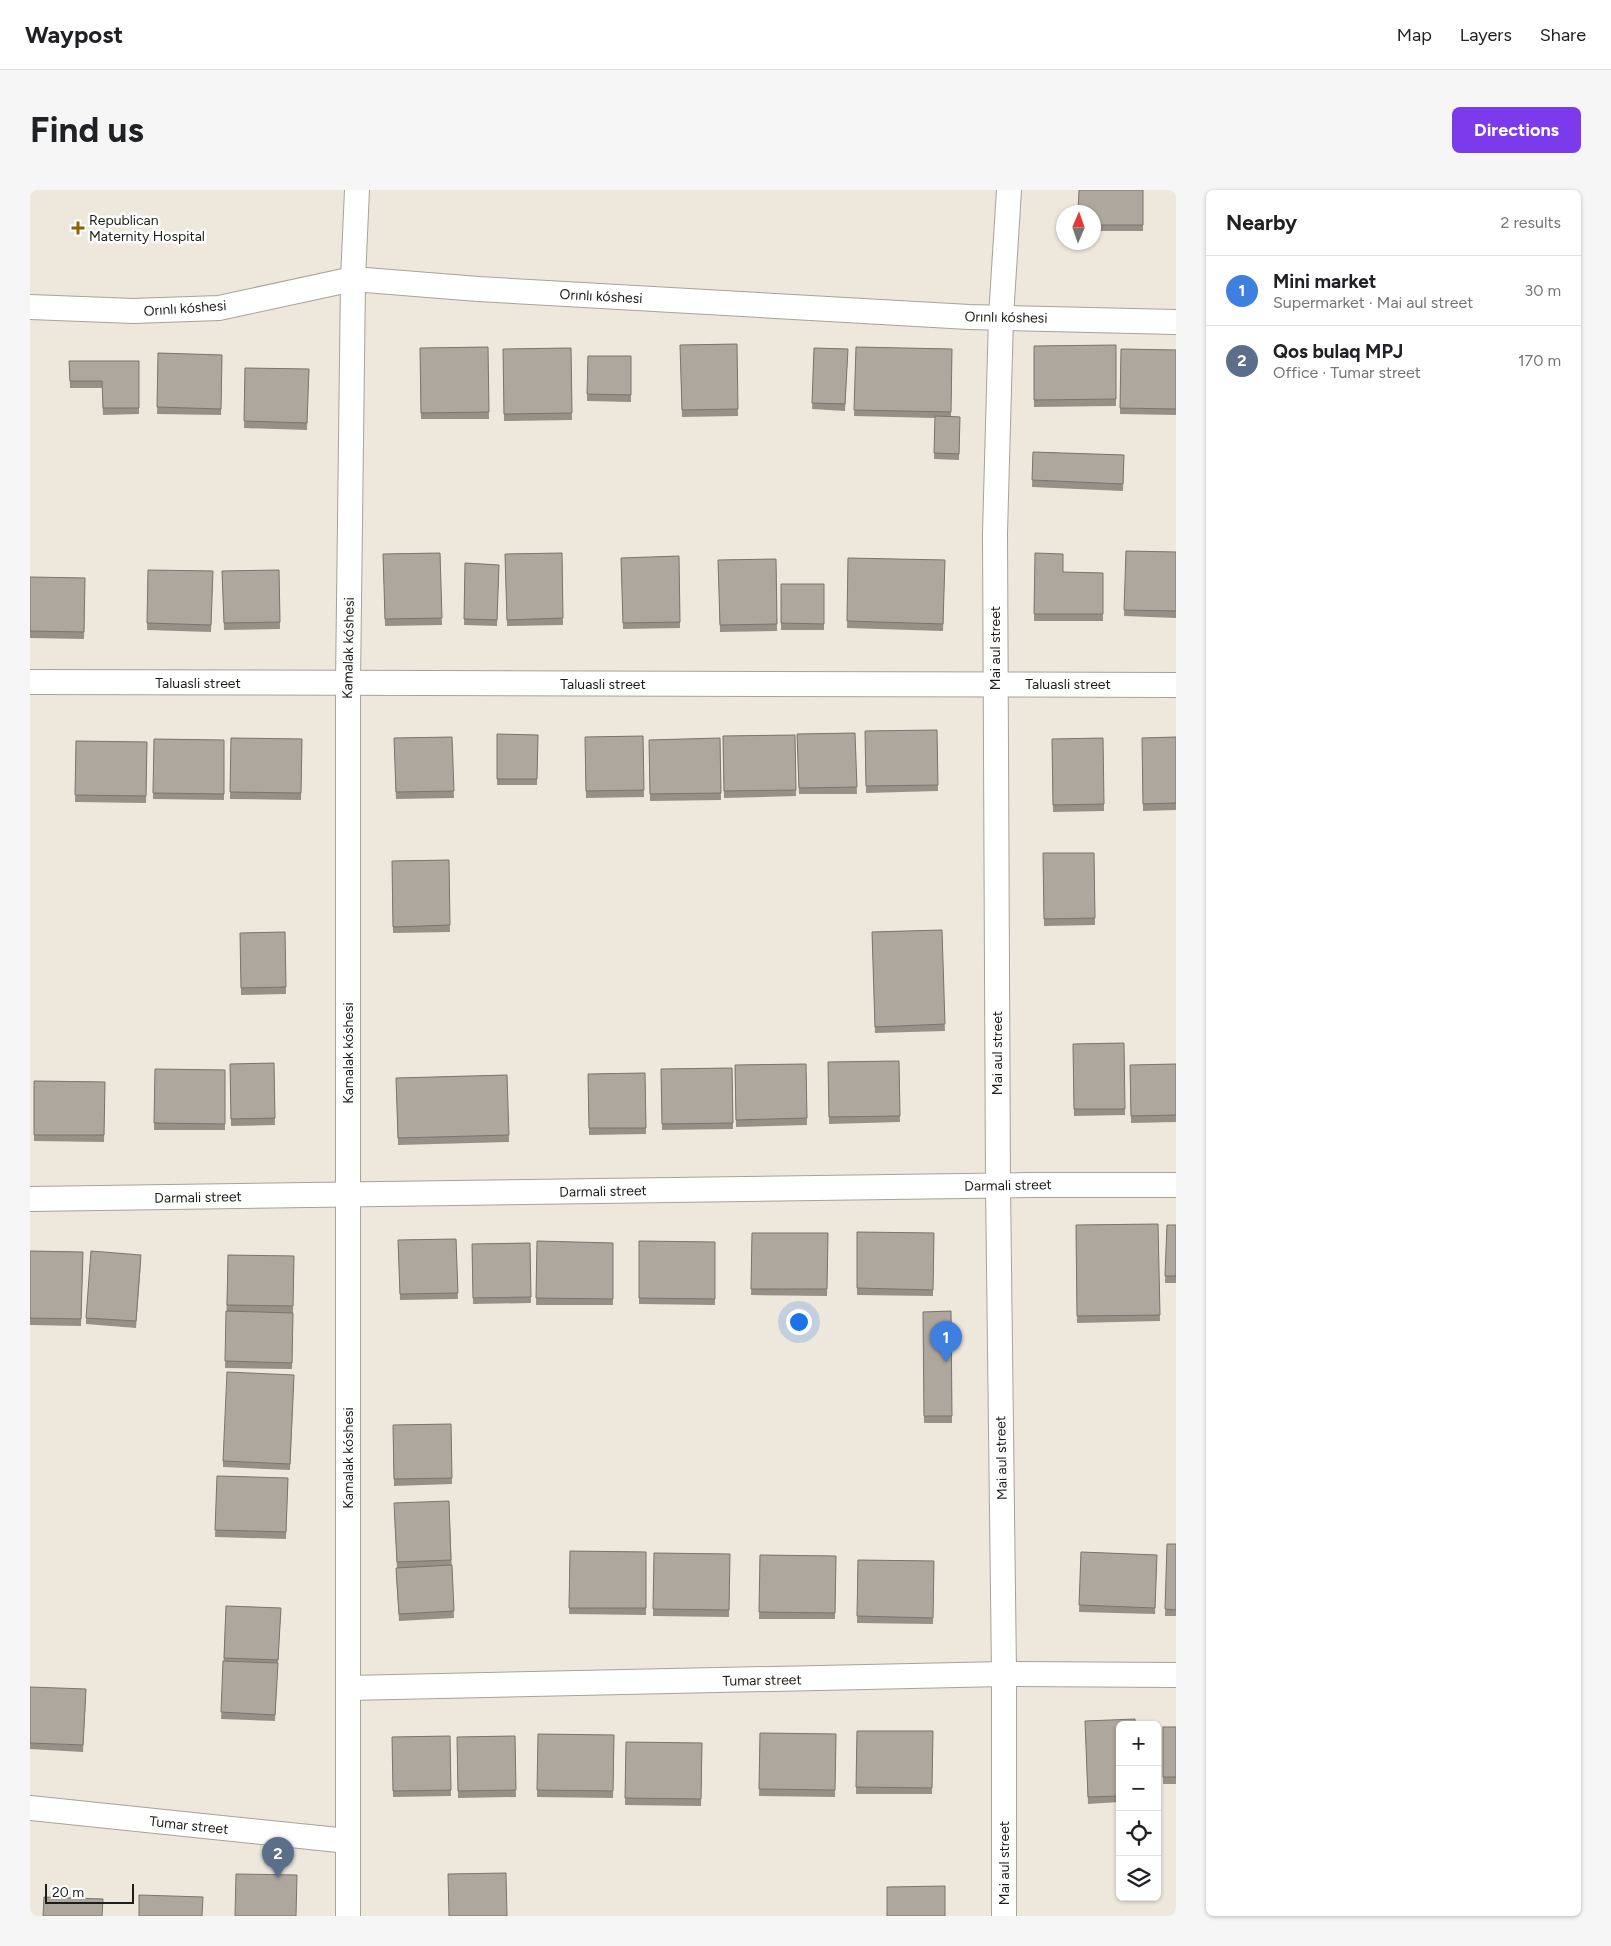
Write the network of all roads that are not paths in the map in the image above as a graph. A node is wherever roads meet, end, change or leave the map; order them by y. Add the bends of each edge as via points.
1 (356, 190) edge
2 (1009, 190) edge
3 (353, 279) junction
4 (30, 307) edge
5 (1001, 317) junction
6 (1176, 322) edge
7 (30, 682) edge
8 (348, 683) junction
9 (995, 685) junction
10 (1176, 685) edge
11 (998, 1185) junction
12 (1176, 1185) edge
13 (348, 1195) junction
14 (30, 1199) edge
15 (1004, 1674) junction
16 (1176, 1675) edge
17 (348, 1688) junction
18 (30, 1808) edge
19 (348, 1840) junction
20 (348, 1916) edge
21 (1004, 1916) edge

1 - 3 street, Kamalak kóshesi
2 - 5 street, Mai aul street
3 - 4 street, Orınlı kóshesi via 219,308 132,311
3 - 5 street, Orınlı kóshesi via 478,289
3 - 8 street, Kamalak kóshesi
5 - 6 street, Orınlı kóshesi
5 - 9 street, Mai aul street
7 - 8 street, Taluasli street
8 - 9 street, Taluasli street
8 - 13 street, Kamalak kóshesi
9 - 10 street, Taluasli street
9 - 11 street, Mai aul street
11 - 12 street, Darmali street
11 - 13 street, Darmali street
11 - 15 street, Mai aul street
13 - 14 street, Darmali street
13 - 17 street, Kamalak kóshesi
15 - 16 street, Tumar street
15 - 17 street, Tumar street
15 - 21 street, Mai aul street
17 - 19 street, Kamalak kóshesi
18 - 19 street, Tumar street
19 - 20 street, Kamalak kóshesi

